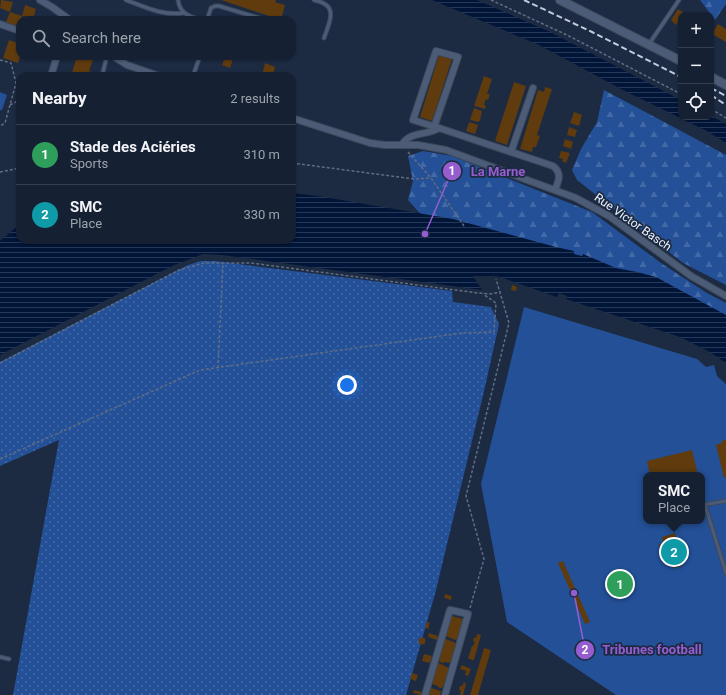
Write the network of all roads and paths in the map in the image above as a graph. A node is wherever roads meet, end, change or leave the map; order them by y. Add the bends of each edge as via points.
1 (40, 0) edge
2 (126, 0) edge
3 (178, 0) edge
4 (314, 0) edge
5 (490, 0) edge
6 (560, 0) edge
7 (678, 0) edge
8 (183, 13) junction
9 (64, 16) edge
10 (191, 16) edge
11 (208, 16) edge
12 (253, 16) edge
13 (0, 24) edge
14 (16, 30) edge
15 (324, 38) dead end
16 (649, 44) junction
17 (678, 59) edge
18 (0, 60) edge
19 (56, 60) edge
20 (106, 60) edge
21 (119, 60) edge
22 (199, 60) edge
23 (52, 72) edge
24 (103, 72) edge
25 (147, 72) edge
26 (194, 72) edge
27 (714, 79) edge
28 (726, 85) edge
29 (533, 88) dead end
30 (678, 92) edge
31 (16, 102) edge
32 (10, 105) junction
33 (714, 111) edge
34 (726, 118) edge
35 (296, 119) edge
36 (1, 125) edge
37 (437, 128) junction
38 (402, 145) junction
39 (511, 152) junction
40 (296, 164) edge
41 (16, 169) edge
42 (0, 172) edge
43 (431, 178) junction
44 (555, 190) junction
45 (464, 226) dead end
46 (223, 263) junction
47 (496, 279) dead end
48 (501, 292) junction
49 (483, 294) junction
50 (726, 296) edge
51 (0, 363) edge
52 (218, 368) junction
53 (0, 459) edge
54 (726, 501) edge
55 (705, 505) edge
56 (705, 508) edge
57 (726, 573) edge
58 (468, 614) junction
59 (0, 657) edge
60 (9, 659) dead end
61 (425, 695) edge
62 (445, 695) edge

1 - 9 street
2 - 8 lane via 162,13
3 - 8 lane
4 - 15 lane via 326,4 330,12
5 - 30 path
6 - 16 street
7 - 16 lane
8 - 10 lane
11 - 12 lane via 211,8 219,6
13 - 14 street
16 - 17 street
18 - 32 path via 11,63 16,83
19 - 23 street
20 - 24 lane
21 - 25 street
22 - 26 lane
27 - 28 street
29 - 39 street
31 - 32 path
32 - 36 path via 5,123
33 - 34 path
35 - 38 street, Rue Victor Basch via 370,143
37 - 37 street via 458,57 436,50 413,120
37 - 38 street via 429,133 411,136
37 - 39 street
38 - 43 path
38 - 44 street, Rue Victor Basch via 446,150
39 - 44 street via 557,169 559,180
40 - 43 path via 414,179
41 - 42 path
43 - 45 path
44 - 50 street, Rue Victor Basch via 596,208 692,276
46 - 49 path via 251,263
46 - 51 path via 204,263 179,270
46 - 52 path
47 - 48 path
48 - 49 path
48 - 58 path via 509,323 466,496 484,559
49 - 52 path via 496,303 494,332 462,333
52 - 53 path via 200,370
54 - 55 lane
56 - 57 lane
58 - 61 street via 450,610
58 - 62 street
59 - 60 lane

